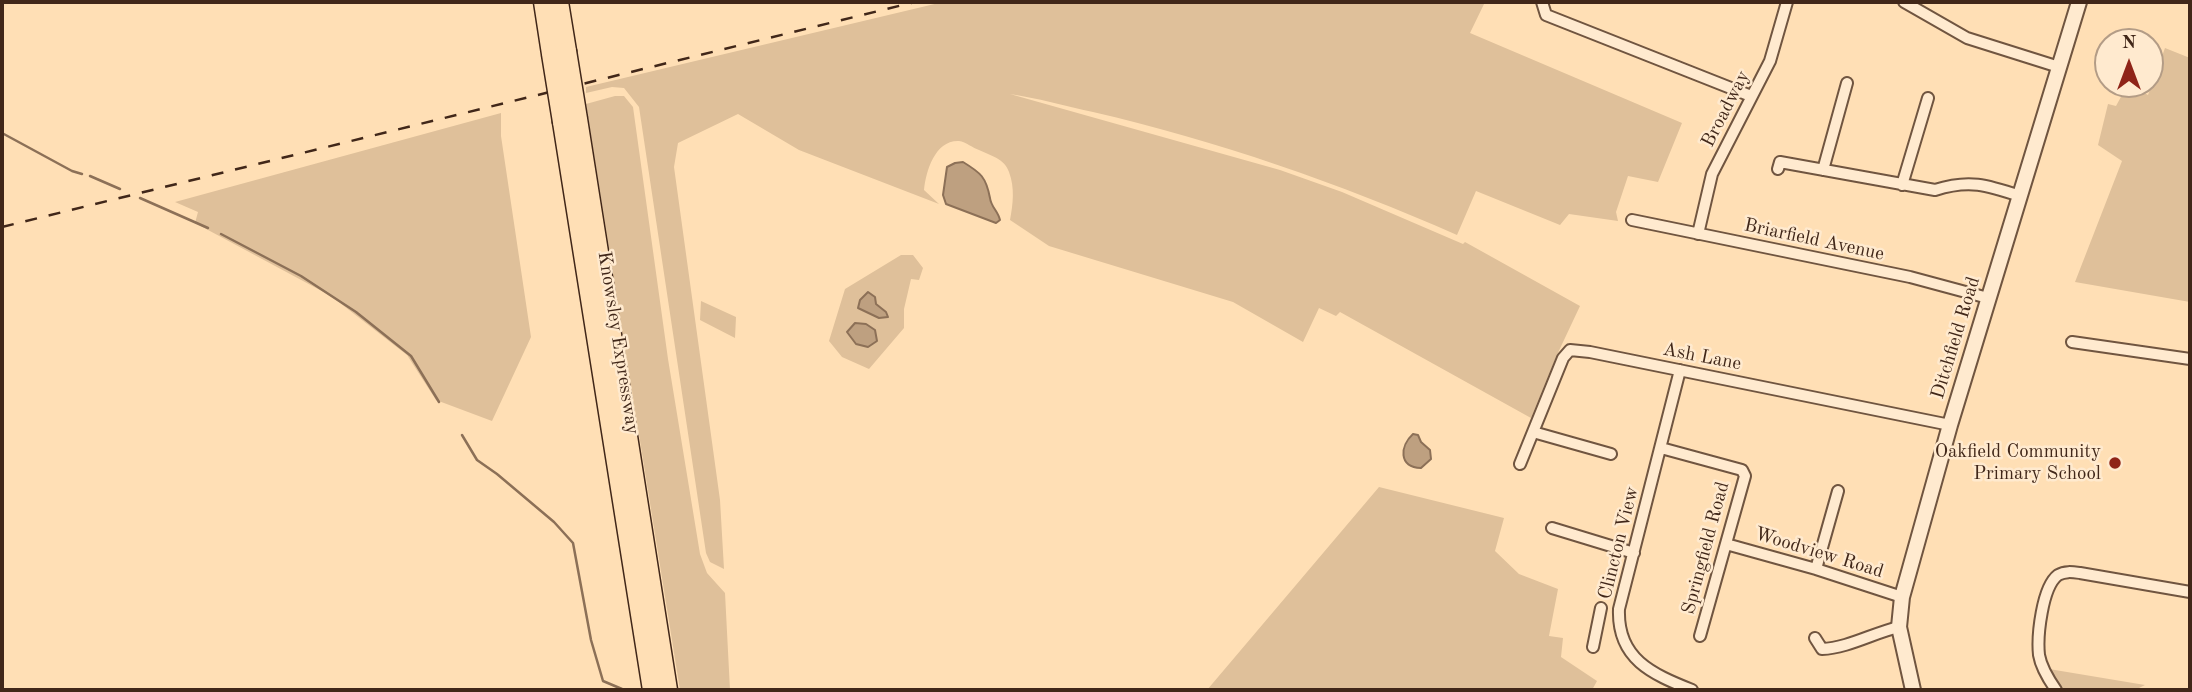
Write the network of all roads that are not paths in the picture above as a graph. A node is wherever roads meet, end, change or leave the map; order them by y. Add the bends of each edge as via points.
1 (543, 2) edge
2 (559, 2) edge
3 (1542, 2) edge
4 (1787, 2) edge
5 (1904, 2) edge
6 (2079, 2) edge
7 (559, 52) junction
8 (2059, 66) junction
9 (1833, 87) dead end
10 (1751, 96) junction
11 (1939, 109) dead end
12 (570, 120) junction
13 (1778, 169) dead end
14 (1824, 170) junction
15 (1902, 185) junction
16 (2020, 196) junction
17 (1632, 220) dead end
18 (1698, 234) junction
19 (1988, 298) junction
20 (2072, 342) dead end
21 (2190, 359) edge
22 (1680, 370) junction
23 (1950, 425) junction
24 (1533, 432) junction
25 (1661, 448) junction
26 (1611, 453) dead end
27 (1520, 464) dead end
28 (1838, 491) dead end
29 (1552, 528) dead end
30 (1726, 544) junction
31 (1634, 553) junction
32 (1816, 569) junction
33 (2190, 592) edge
34 (1902, 597) junction
35 (1601, 608) dead end
36 (1598, 622) junction
37 (1619, 622) junction
38 (1899, 627) junction
39 (1700, 636) dead end
40 (1815, 638) dead end
41 (1593, 647) dead end
42 (652, 690) edge
43 (668, 690) edge
44 (1692, 690) edge
45 (1913, 690) edge
46 (2056, 690) edge

1 - 7 highway, Knowsley Expressway
2 - 7 highway, Knowsley Expressway
3 - 10 street via 1546,15
4 - 10 street, Broadway via 1770,61
5 - 8 street via 1966,38
6 - 8 street, Ditchfield Road
7 - 12 highway, Knowsley Expressway, bridge
8 - 16 street, Ditchfield Road
9 - 14 street via 1846,87
10 - 18 street, Broadway via 1712,174
11 - 15 street via 1927,102
12 - 42 highway, Knowsley Expressway
12 - 43 highway, Knowsley Expressway
13 - 14 street via 1780,162
14 - 15 street
15 - 16 street via 1935,190 1972,183
16 - 19 street, Ditchfield Road
17 - 18 street, Briarfield Avenue
18 - 19 street, Briarfield Avenue via 1910,277
19 - 23 street, Ditchfield Road
20 - 21 street
22 - 23 street, Ash Lane
22 - 24 street, Ash Lane via 1570,350
22 - 25 street, Clincton View
23 - 34 street, Ditchfield Road
24 - 26 street
24 - 27 street, Ash Lane
25 - 30 street, Springfield Road via 1742,470 1745,476
25 - 31 street, Clincton View
28 - 32 street
29 - 31 street
30 - 32 street, Woodview Road
30 - 39 street, Springfield Road
31 - 37 street, Clincton View
32 - 34 street, Woodview Road
33 - 46 street via 2080,573 2057,576 2051,583 2039,632 2039,656
34 - 38 street, Ditchfield Road
35 - 36 street
36 - 37 street
36 - 41 street
37 - 44 street, Clincton View via 1622,638 1645,667
38 - 40 street via 1835,648 1822,649
38 - 45 street, Ditchfield Road

